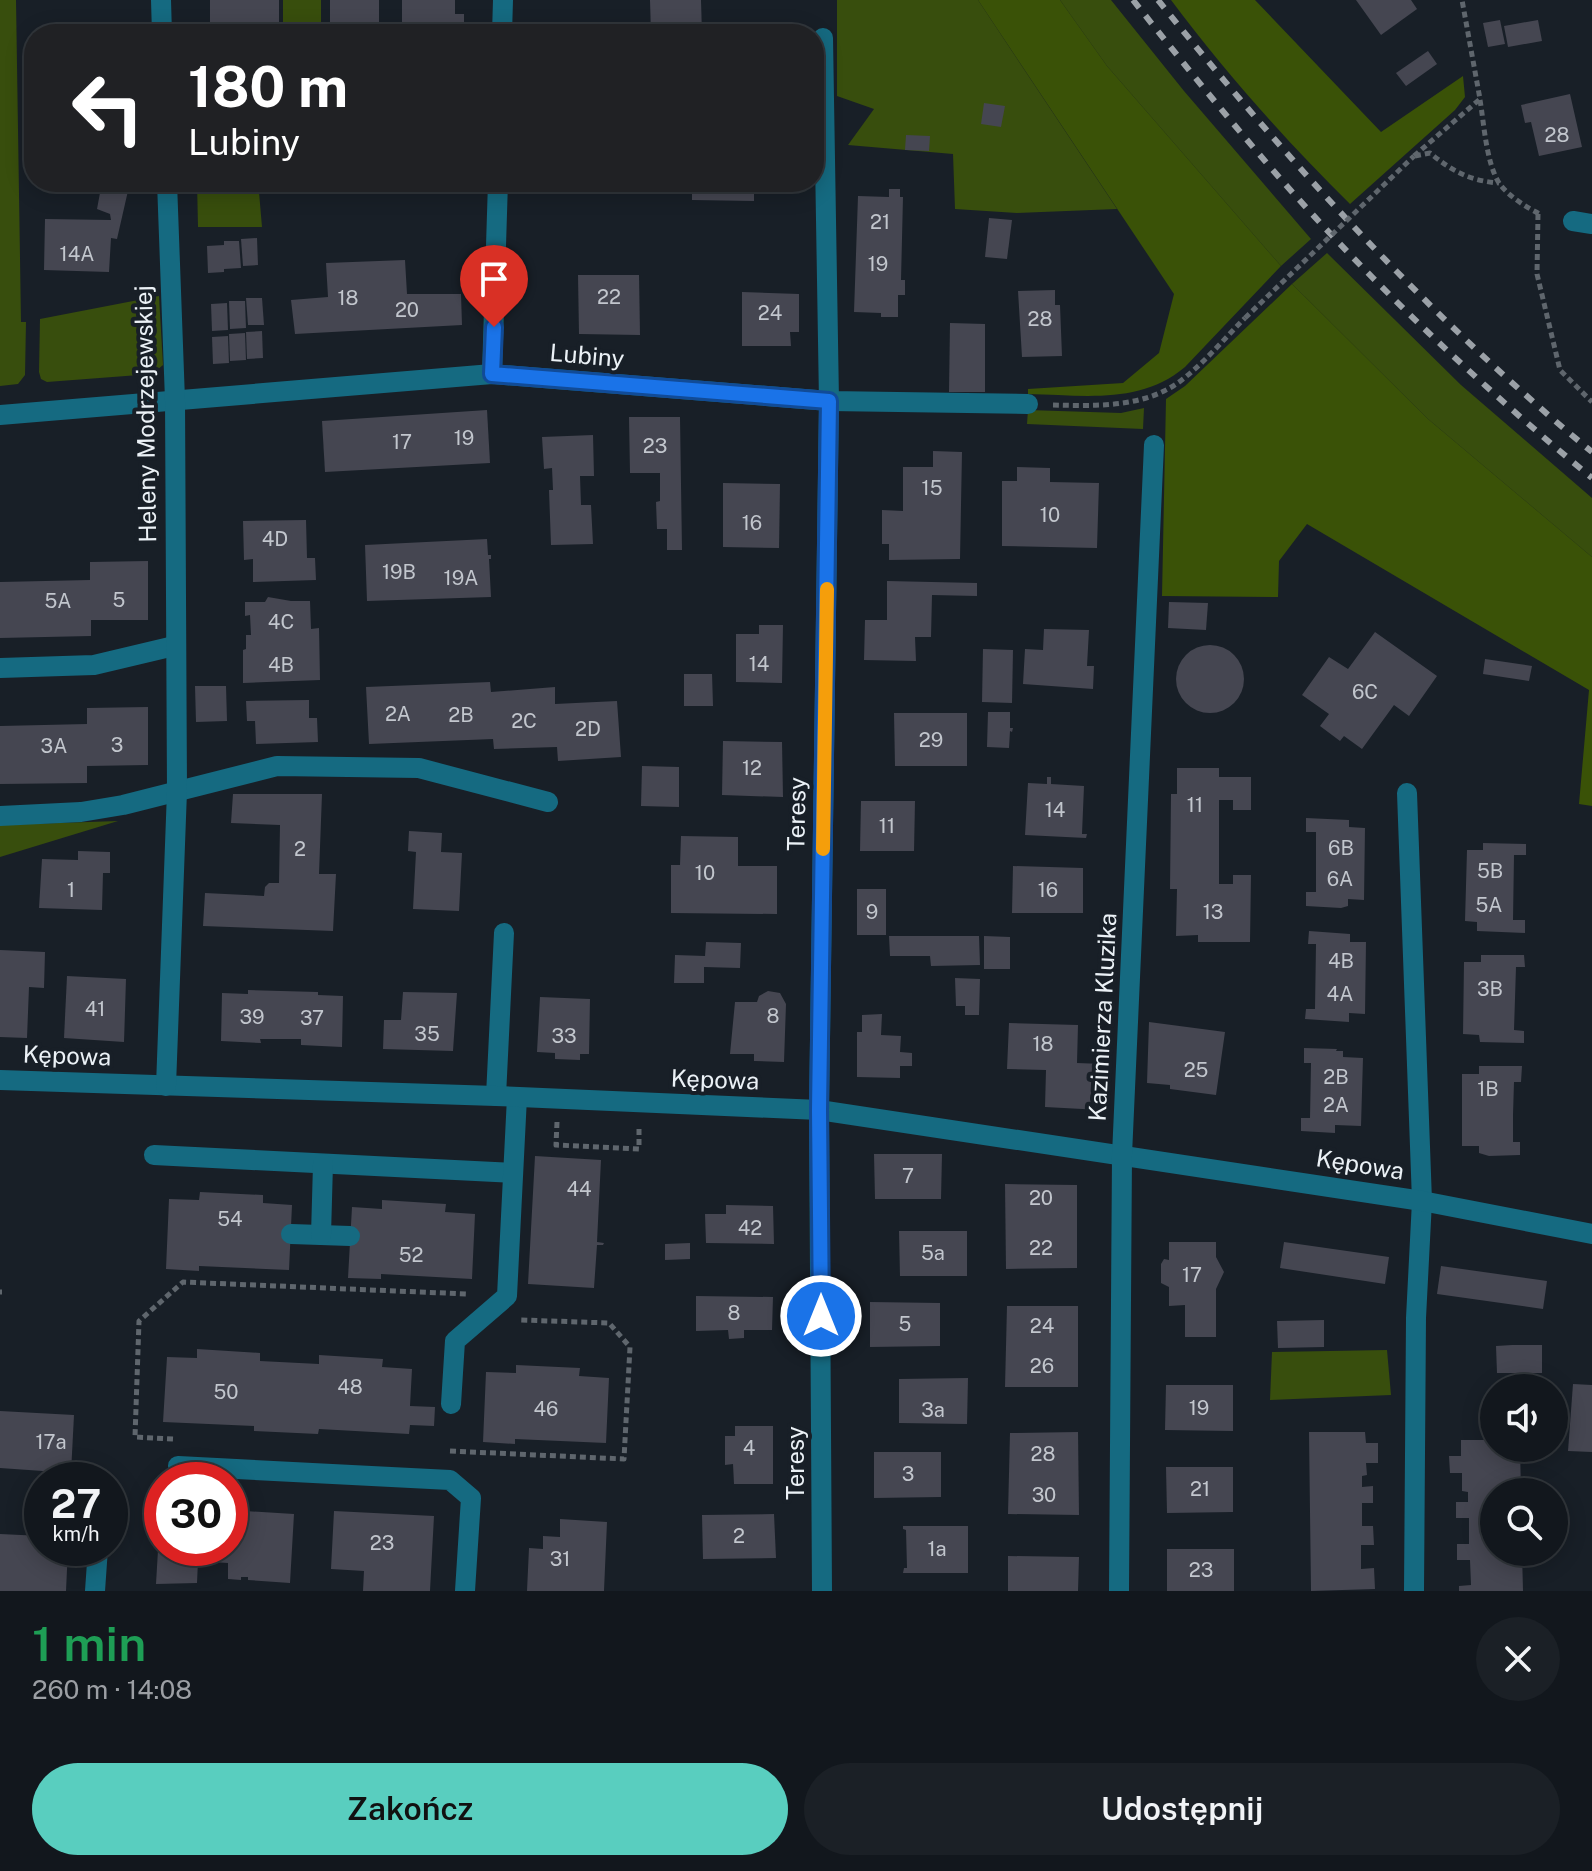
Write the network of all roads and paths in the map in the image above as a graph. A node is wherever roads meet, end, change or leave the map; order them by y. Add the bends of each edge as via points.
1 (161, 0) edge
2 (503, 0) edge
3 (1462, 0) edge
4 (162, 24) edge
5 (502, 24) edge
6 (824, 98) edge
7 (1480, 99) junction
8 (1414, 156) junction
9 (1499, 183) junction
10 (167, 192) edge
11 (498, 192) edge
12 (1538, 214) junction
13 (1583, 222) edge
14 (492, 374) junction
15 (175, 400) junction
16 (829, 401) junction
17 (1592, 402) edge
18 (1028, 404) joint
19 (0, 415) edge
20 (1154, 445) dead end
21 (174, 646) junction
22 (0, 668) edge
23 (177, 791) junction
24 (1407, 793) dead end
25 (548, 802) dead end
26 (0, 816) edge
27 (504, 933) dead end
28 (0, 1080) edge
29 (166, 1086) junction
30 (507, 1097) junction
31 (819, 1110) junction
32 (154, 1155) dead end
33 (1122, 1155) junction
34 (323, 1164) junction
35 (513, 1173) junction
36 (1422, 1201) junction
37 (291, 1234) dead end
38 (1592, 1234) edge
39 (321, 1235) junction
40 (350, 1236) dead end
41 (507, 1296) junction
42 (480, 1319) junction
43 (451, 1404) dead end
44 (182, 1439) dead end
45 (435, 1450) dead end
46 (248, 1470) edge
47 (97, 1566) edge
48 (95, 1591) edge
49 (465, 1591) edge
50 (822, 1591) edge
51 (1119, 1591) edge
52 (1414, 1591) edge

1 - 4 street
2 - 5 street
3 - 7 path
6 - 16 street, Teresy
7 - 8 path
7 - 9 path
8 - 9 path via 1430,153 1477,182
8 - 18 path, bridge via 1183,379 1131,402
9 - 12 path
10 - 15 street, Heleny Modrzejewskiej
11 - 14 street
12 - 13 path
12 - 17 path via 1537,274 1560,370
14 - 15 street, Lubiny
14 - 16 street, Lubiny
15 - 19 street, Lubiny
15 - 21 street, Heleny Modrzejewskiej
16 - 18 street, Lubiny
16 - 31 street, Teresy
20 - 33 street, Kazimierza Kluzika
21 - 22 street via 94,665
21 - 23 street, Heleny Modrzejewskiej
23 - 25 street via 277,766 419,768
23 - 26 street via 81,812
23 - 29 street, Heleny Modrzejewskiej
24 - 36 street, Kępowa
27 - 30 street
28 - 29 street, Kępowa
29 - 30 street, Kępowa
30 - 31 street, Kępowa
30 - 35 street
31 - 33 street, Kępowa
31 - 50 street, Teresy
32 - 34 street
33 - 36 street, Kępowa
33 - 51 street, Kazimierza Kluzika
34 - 35 street
34 - 39 street
35 - 41 street
36 - 38 street, Kępowa
36 - 52 street, Kępowa
37 - 39 street
39 - 40 street
41 - 42 street
41 - 44 path via 183,1282 139,1321 135,1437
42 - 43 street via 455,1341
42 - 45 path via 609,1323 630,1347 624,1459
46 - 49 street via 450,1480 471,1498
47 - 48 street

